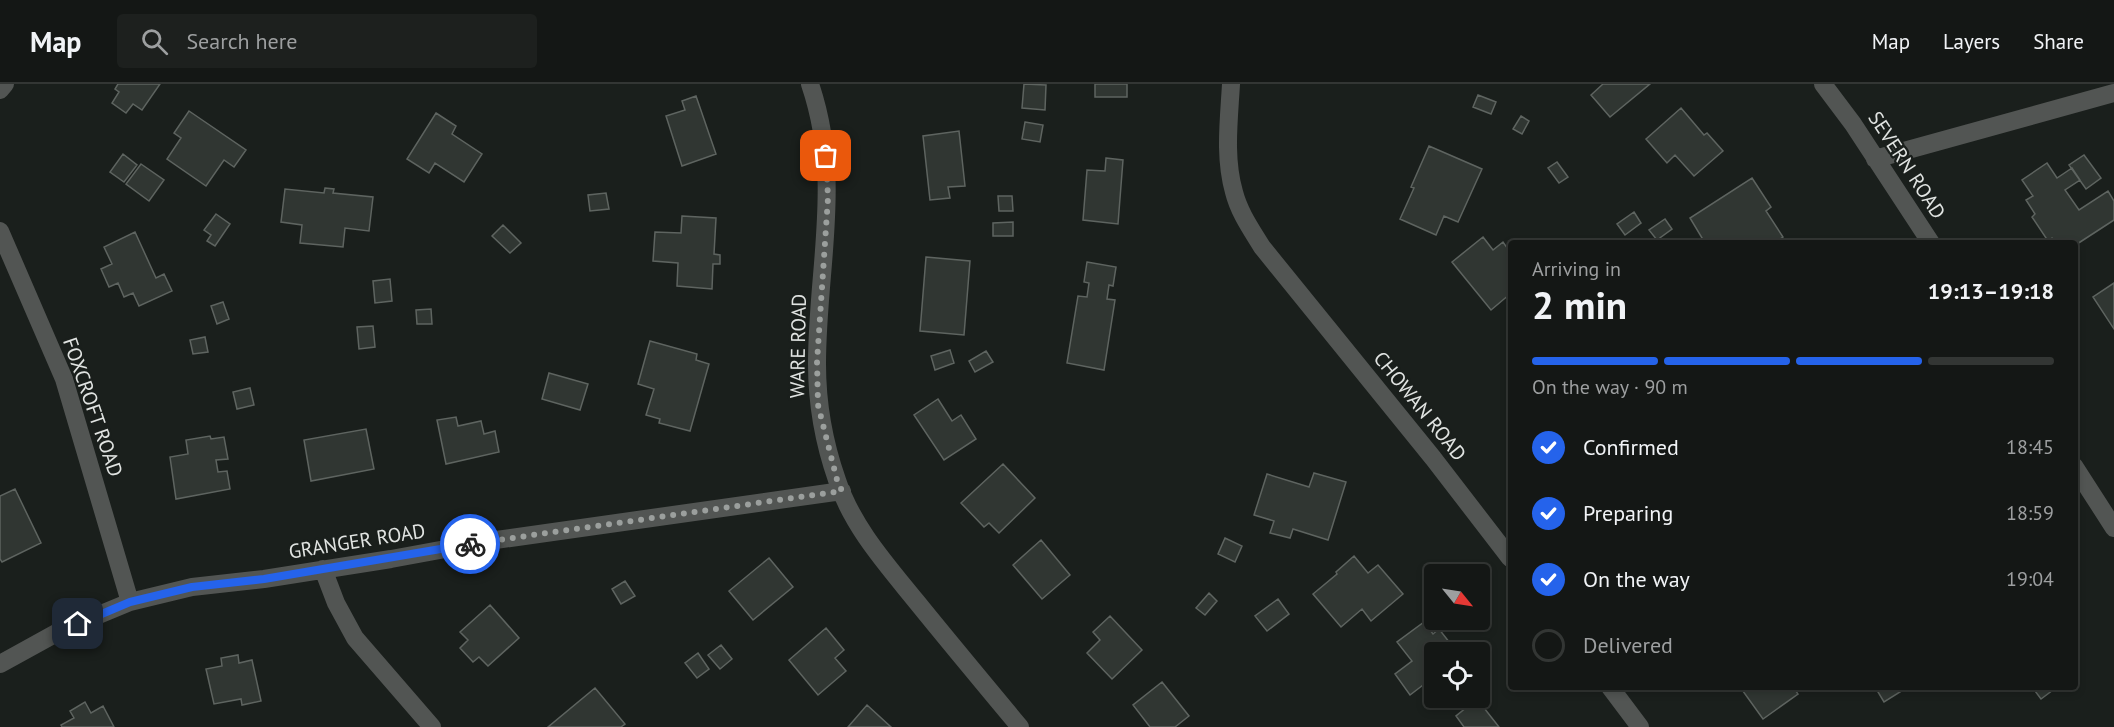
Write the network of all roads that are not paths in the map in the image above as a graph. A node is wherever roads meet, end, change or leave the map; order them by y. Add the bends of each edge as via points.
1 (5, 84) edge
2 (810, 84) edge
3 (1231, 84) edge
4 (1823, 84) edge
5 (0, 90) edge
6 (2114, 93) edge
7 (1875, 159) junction
8 (0, 231) edge
9 (1929, 240) edge
10 (2078, 472) edge
11 (842, 491) junction
12 (2114, 528) edge
13 (1508, 555) edge
14 (323, 569) junction
15 (130, 602) junction
16 (0, 664) edge
17 (1612, 690) edge
18 (432, 727) edge
19 (1020, 727) edge
20 (1640, 727) edge

1 - 5 street
2 - 11 street, WARE ROAD via 826,156 828,198 817,362 818,405
3 - 13 street, CHOWAN ROAD via 1228,164 1243,216 1262,247
4 - 7 street, SEVERN ROAD
6 - 7 street
7 - 9 street, SEVERN ROAD
8 - 15 street, FOXCROFT ROAD via 64,379
10 - 12 street
11 - 14 street, GRANGER ROAD via 489,541
11 - 19 street, WARE ROAD via 877,553
14 - 15 street, GRANGER ROAD via 192,587
14 - 18 street via 356,638
15 - 16 street, GRANGER ROAD via 60,631
17 - 20 street

